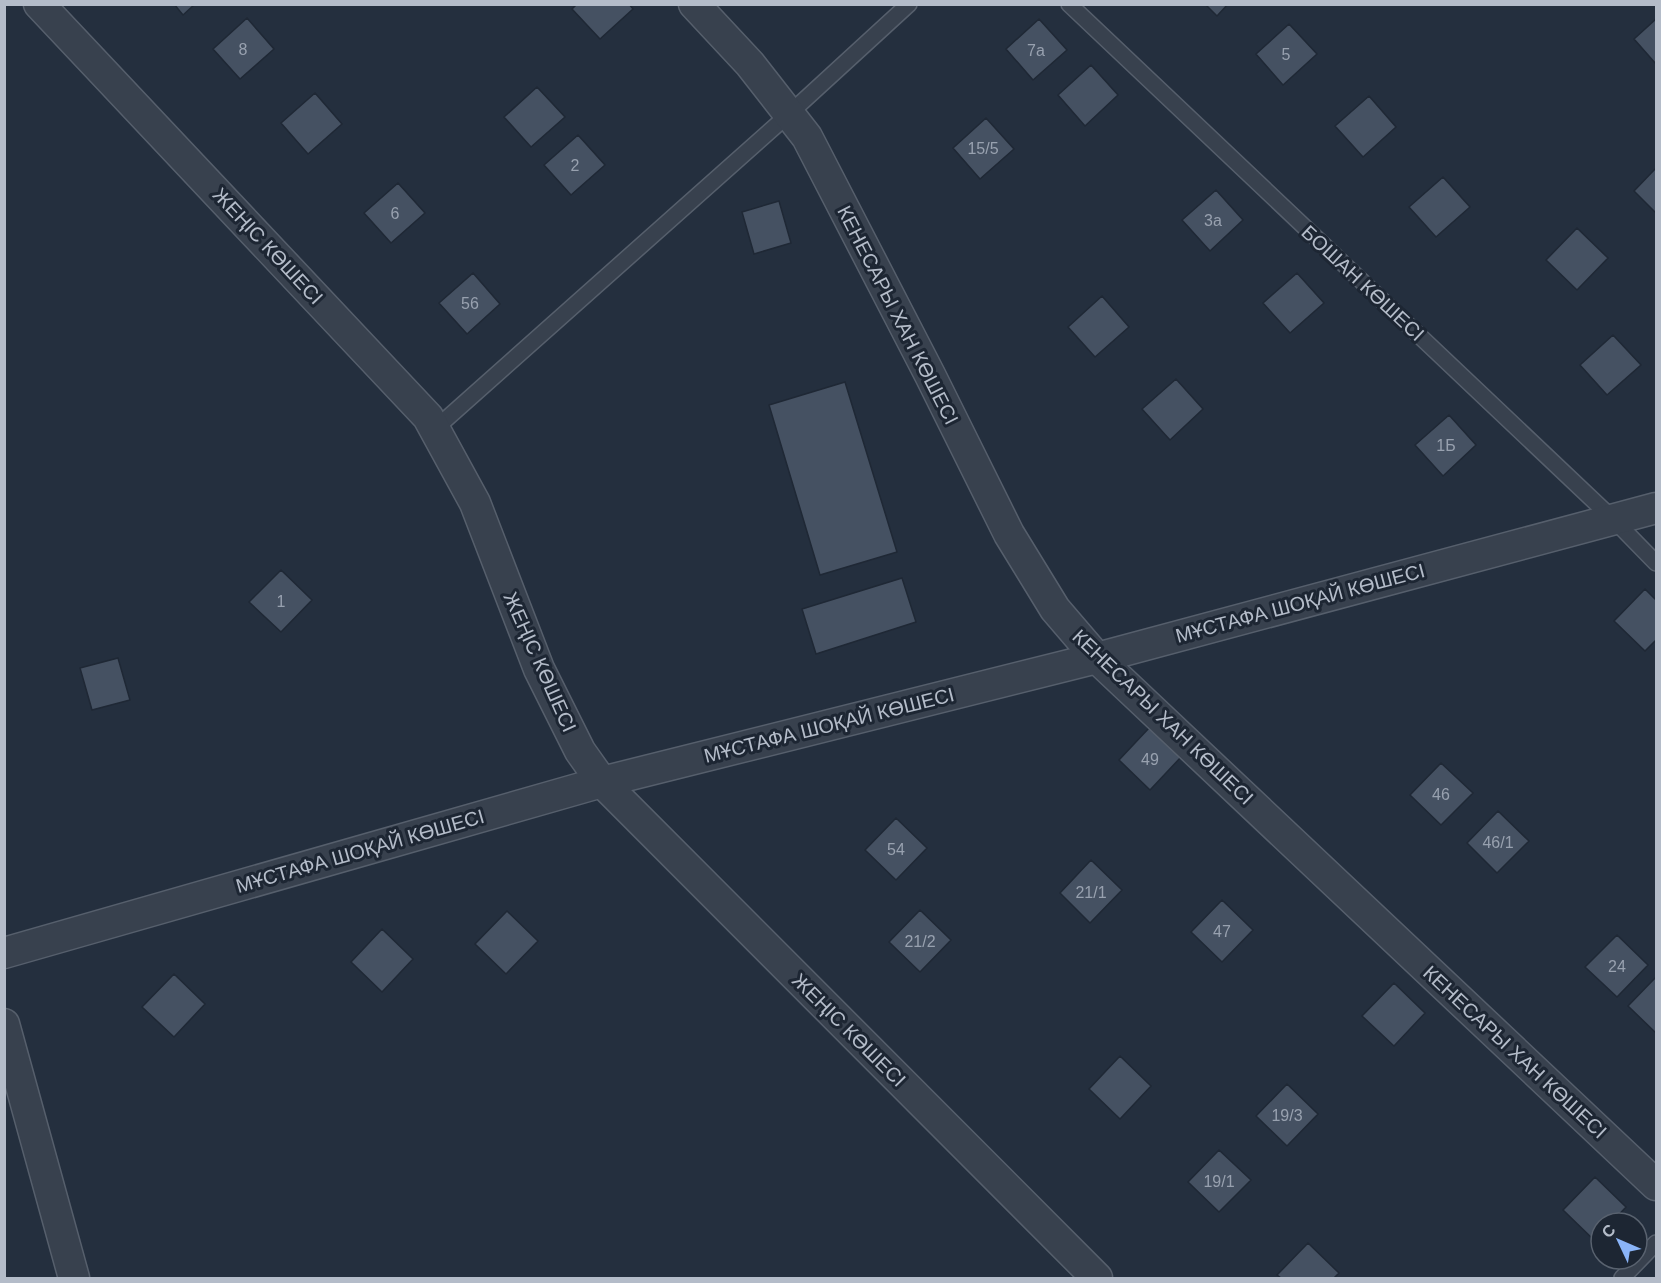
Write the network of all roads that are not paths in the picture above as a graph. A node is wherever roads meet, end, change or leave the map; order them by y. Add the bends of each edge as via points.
1 (39, 4) edge
2 (694, 4) edge
3 (909, 4) edge
4 (1069, 4) edge
5 (789, 114) junction
6 (435, 429) junction
7 (1656, 508) edge
8 (1613, 519) junction
9 (1656, 563) edge
10 (1097, 658) junction
11 (602, 782) junction
12 (4, 953) edge
13 (4, 1024) edge
14 (1656, 1185) edge
15 (1656, 1243) edge
16 (74, 1278) edge
17 (1097, 1278) edge
18 (1622, 1278) edge

1 - 6 street, ЖЕҢІС КӨШЕСІ via 428,417
2 - 5 street, КЕНЕСАРЫ ХАН КӨШЕСІ via 750,64
3 - 5 lane
4 - 8 lane, БОШАН КӨШЕСІ
5 - 6 lane
5 - 10 street, КЕНЕСАРЫ ХАН КӨШЕСІ via 807,137 1009,534 1054,609
6 - 11 street, ЖЕҢІС КӨШЕСІ via 475,503 539,669 580,751
7 - 8 street, МҰСТАФА ШОҚАЙ КӨШЕСІ
8 - 9 lane, БОШАН КӨШЕСІ
8 - 10 street, МҰСТАФА ШОҚАЙ КӨШЕСІ
10 - 11 street, МҰСТАФА ШОҚАЙ КӨШЕСІ
10 - 14 street, КЕНЕСАРЫ ХАН КӨШЕСІ
11 - 12 street, МҰСТАФА ШОҚАЙ КӨШЕСІ
11 - 17 street, ЖЕҢІС КӨШЕСІ
13 - 16 street
15 - 18 lane

